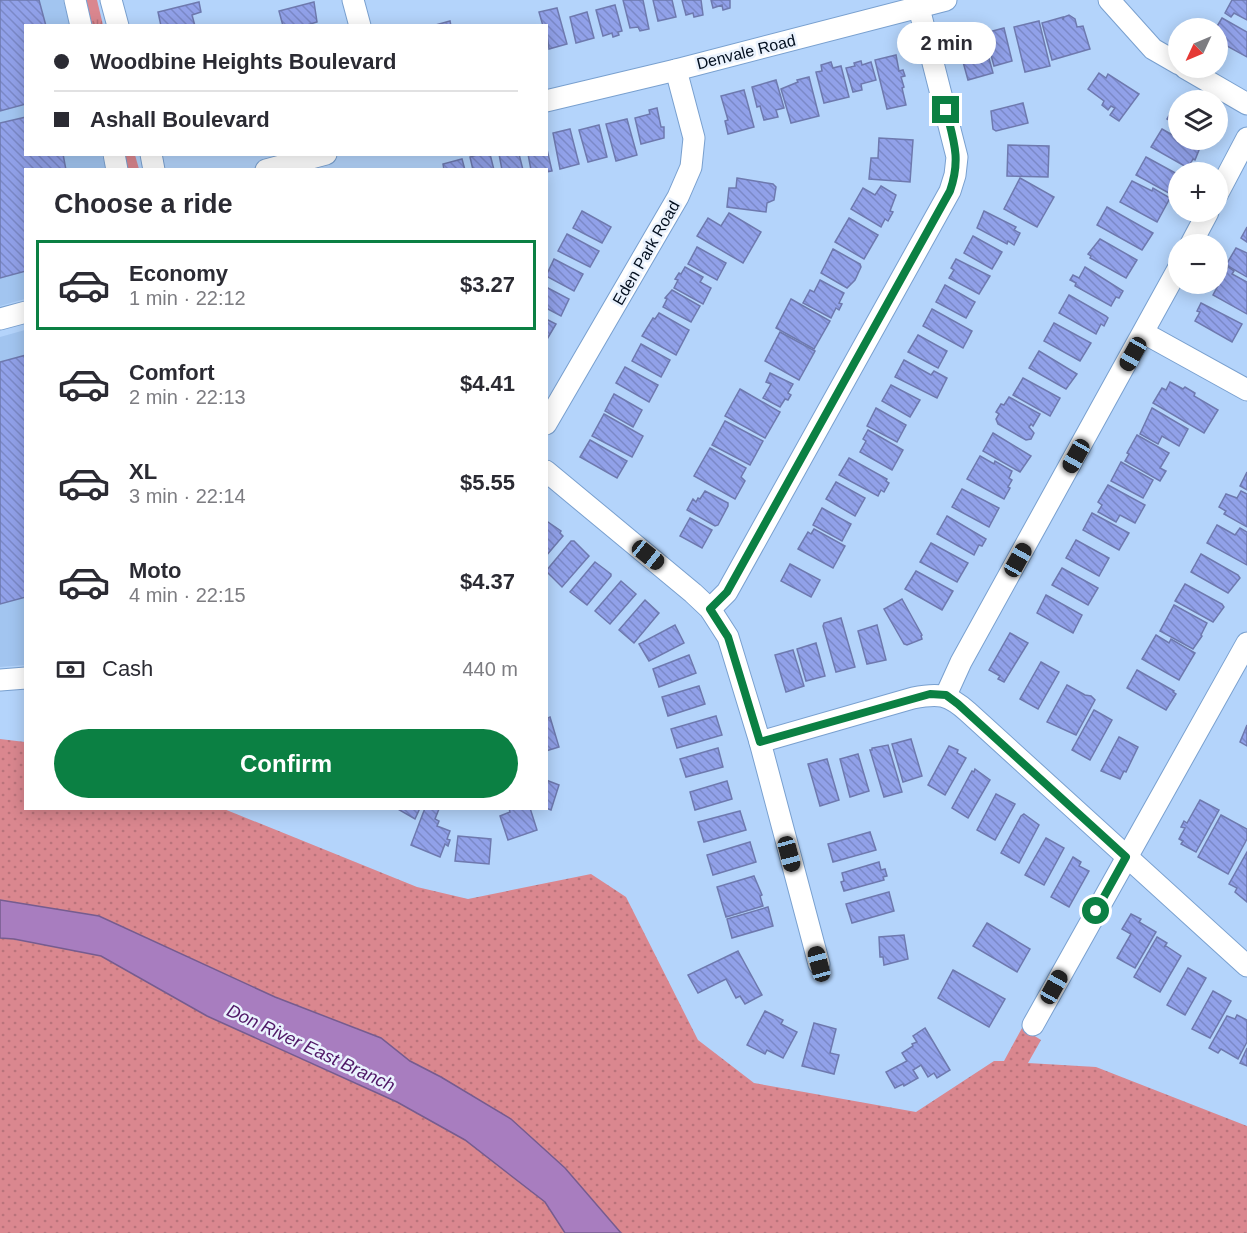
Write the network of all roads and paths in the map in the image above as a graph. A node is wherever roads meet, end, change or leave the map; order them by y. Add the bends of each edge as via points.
1 (75, 0) edge
2 (111, 0) edge
3 (353, 0) edge
4 (946, 0) edge
5 (1109, 0) edge
6 (919, 8) junction
7 (81, 24) edge
8 (117, 24) edge
9 (359, 24) edge
10 (1168, 58) edge
11 (676, 70) junction
12 (1202, 78) edge
13 (548, 101) edge
14 (1247, 104) edge
15 (1247, 138) edge
16 (318, 156) edge
17 (274, 168) edge
18 (1228, 174) edge
19 (1168, 288) edge
20 (24, 313) edge
21 (0, 319) edge
22 (1144, 333) junction
23 (1247, 390) edge
24 (548, 420) edge
25 (548, 473) edge
26 (710, 609) junction
27 (1247, 643) edge
28 (24, 678) edge
29 (0, 680) edge
30 (946, 695) junction
31 (760, 742) junction
32 (1126, 857) junction
33 (819, 964) dead end
34 (1247, 966) edge
35 (1034, 1025) dead end

1 - 7 street
2 - 8 street
3 - 9 street
4 - 6 street, Denvale Road
5 - 10 street via 1153,49
6 - 11 street, Denvale Road
6 - 26 street via 957,157 950,191 727,592
11 - 13 street, Denvale Road
11 - 24 street, Eden Park Road via 694,138 691,167 678,197
12 - 14 street
15 - 18 street
16 - 17 street
19 - 22 street
20 - 21 street
22 - 23 street
22 - 30 street
25 - 26 street
26 - 31 street via 728,637
27 - 32 street
28 - 29 street
30 - 31 street via 913,698
30 - 32 street
31 - 33 street
32 - 34 street
32 - 35 street

